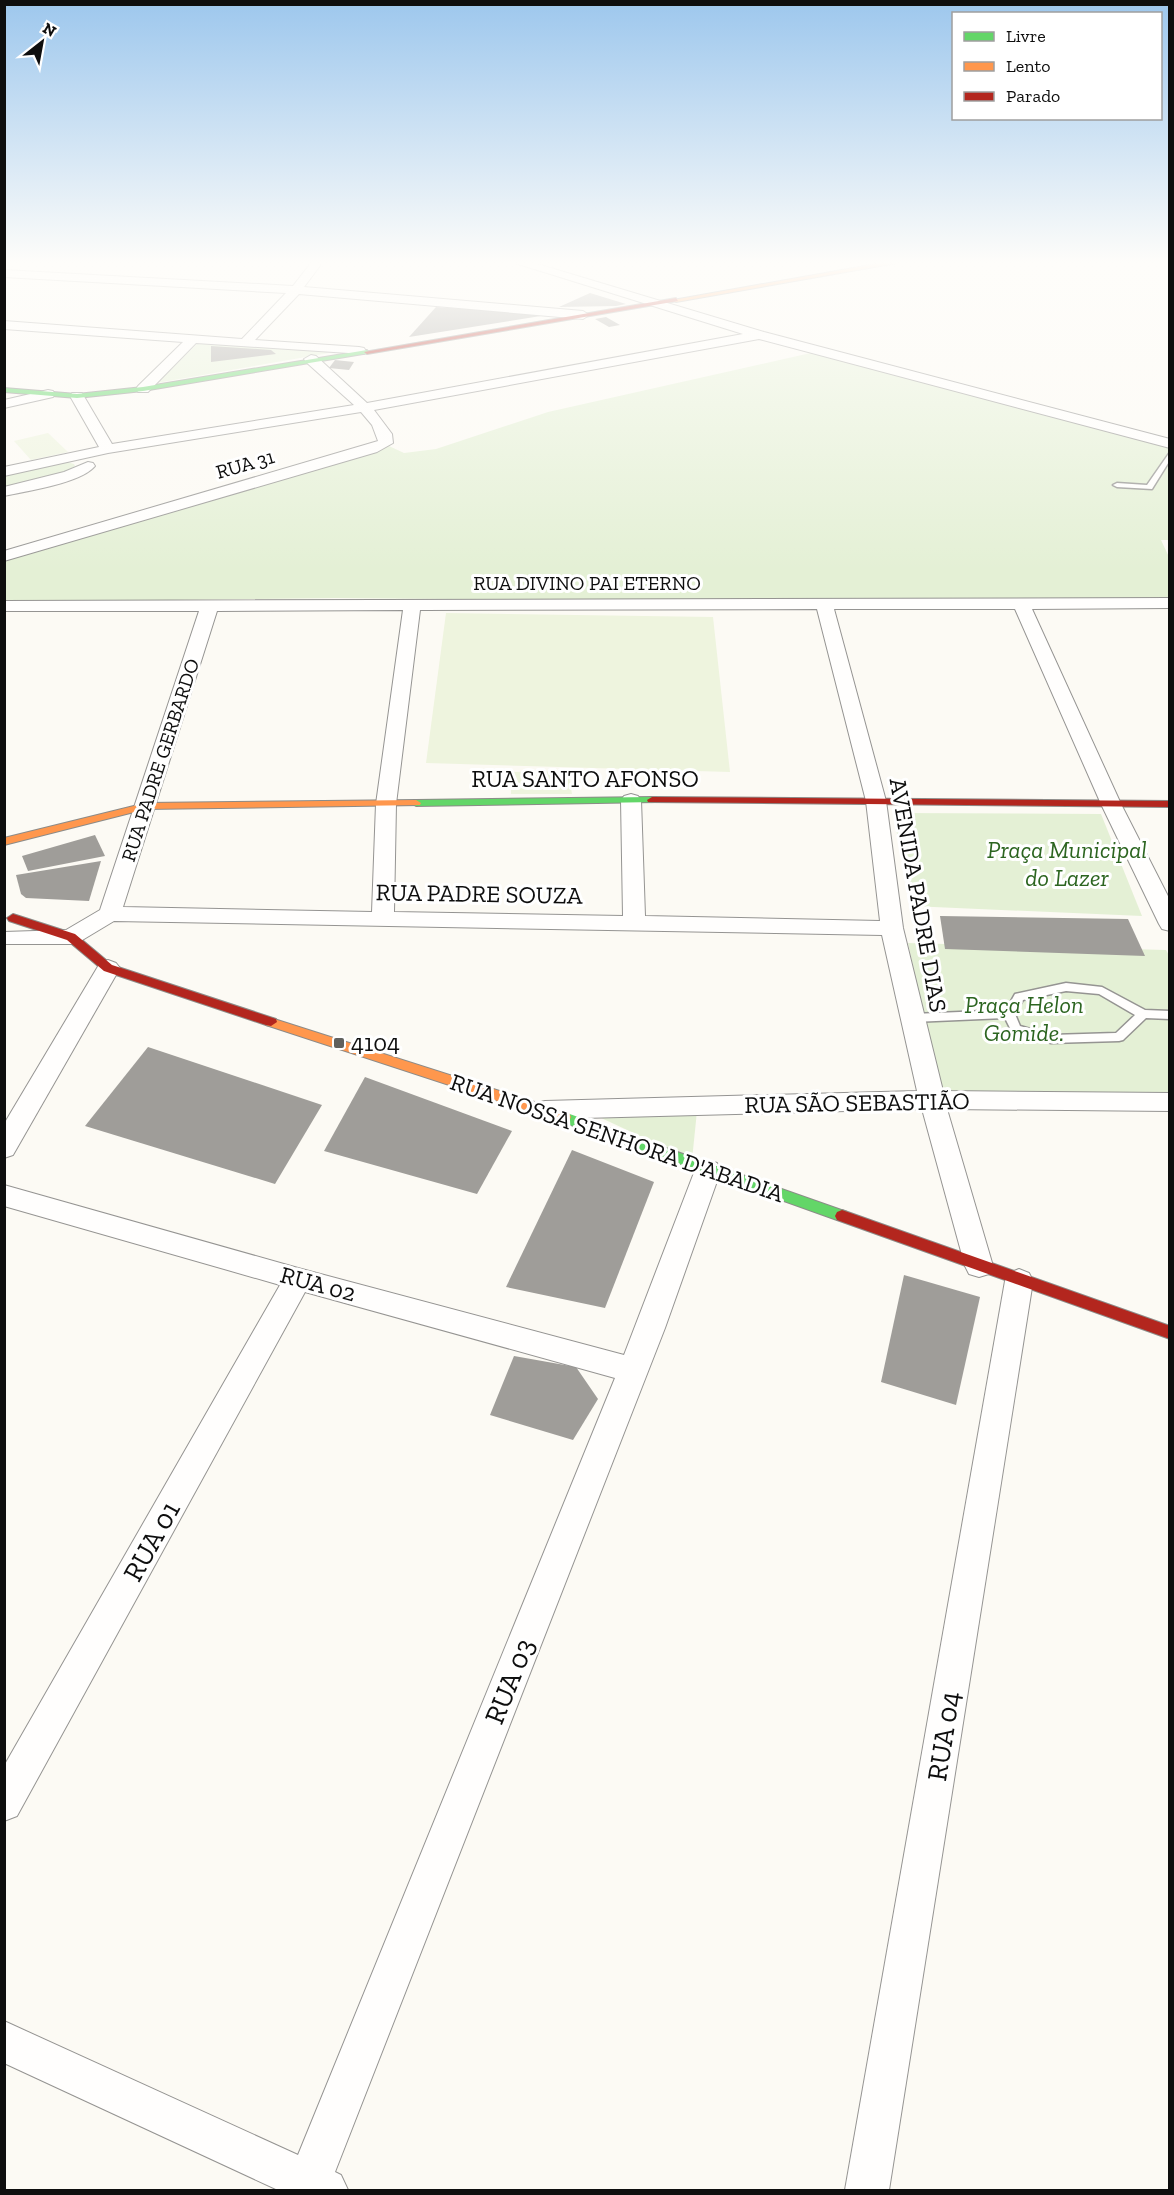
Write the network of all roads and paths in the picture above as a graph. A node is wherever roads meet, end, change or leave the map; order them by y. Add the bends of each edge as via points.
1 (166, 365) edge
2 (274, 365) edge
3 (318, 365) edge
4 (593, 365) edge
5 (874, 365) edge
6 (143, 388) junction
7 (4, 390) edge
8 (48, 394) junction
9 (77, 396) junction
10 (4, 404) edge
11 (366, 407) junction
12 (1170, 444) edge
13 (108, 449) junction
14 (1170, 454) edge
15 (4, 472) edge
16 (1118, 485) dead end
17 (4, 492) edge
18 (4, 556) edge
19 (1021, 603) junction
20 (1170, 603) edge
21 (412, 604) junction
22 (824, 604) junction
23 (210, 605) junction
24 (4, 606) edge
25 (631, 800) junction
26 (876, 801) junction
27 (386, 804) junction
28 (1111, 804) junction
29 (1170, 804) edge
30 (146, 806) junction
31 (4, 842) edge
32 (110, 915) junction
33 (383, 920) junction
34 (634, 922) junction
35 (1170, 924) edge
36 (7, 927) edge
37 (892, 928) junction
38 (71, 937) junction
39 (108, 968) junction
40 (1009, 1014) junction
41 (1143, 1014) junction
42 (1170, 1015) edge
43 (913, 1018) junction
44 (932, 1100) junction
45 (1170, 1102) edge
46 (544, 1110) junction
47 (4, 1148) edge
48 (708, 1170) junction
49 (4, 1195) edge
50 (979, 1266) junction
51 (298, 1279) junction
52 (1019, 1281) junction
53 (1168, 1331) edge
54 (633, 1370) junction
55 (4, 1803) edge
56 (4, 2041) edge
57 (314, 2188) edge
58 (867, 2190) edge

1 - 6 street
2 - 6 street
3 - 11 street, RUA 31
4 - 11 street
5 - 12 street
6 - 9 street
7 - 8 street
8 - 9 street
8 - 10 street
9 - 13 street
11 - 13 street
11 - 18 street, RUA 31 via 387,439 380,446
13 - 15 street
13 - 17 street via 96,463 69,475
14 - 16 lane via 1149,487
19 - 20 street, RUA DIVINO PAI ETERNO
19 - 22 street, RUA DIVINO PAI ETERNO
19 - 28 street
21 - 22 street, RUA DIVINO PAI ETERNO
21 - 23 street, RUA DIVINO PAI ETERNO
21 - 27 street
22 - 26 street, AVENIDA PADRE DIAS
23 - 24 street, RUA DIVINO PAI ETERNO
23 - 30 street, RUA PADRE GERBARDO
25 - 26 street, RUA SANTO AFONSO
25 - 27 street, RUA SANTO AFONSO
25 - 34 street
26 - 28 street, RUA SANTO AFONSO
26 - 37 street, AVENIDA PADRE DIAS
27 - 30 street, RUA SANTO AFONSO
27 - 33 street
28 - 29 street, RUA SANTO AFONSO
28 - 35 street
30 - 31 street, RUA SANTO AFONSO
30 - 32 street, RUA PADRE GERBARDO
32 - 33 street, RUA PADRE SOUZA
32 - 38 street
33 - 34 street, RUA PADRE SOUZA
34 - 37 street, RUA PADRE SOUZA
36 - 38 street
37 - 43 street, AVENIDA PADRE DIAS
38 - 39 street, RUA NOSSA SENHORA D'ABADIA
39 - 46 street, RUA NOSSA SENHORA D'ABADIA
39 - 47 street
40 - 41 lane via 1019,997 1066,987 1102,991
40 - 41 lane via 1016,1029 1051,1039 1119,1036
40 - 43 lane
41 - 42 lane
43 - 44 street, AVENIDA PADRE DIAS
44 - 45 street, RUA SÃO SEBASTIÃO
44 - 46 street, RUA SÃO SEBASTIÃO
44 - 50 street, AVENIDA PADRE DIAS
46 - 48 street, RUA NOSSA SENHORA D'ABADIA
48 - 50 street, RUA NOSSA SENHORA D'ABADIA
48 - 54 street, RUA 03
49 - 51 street, RUA 02
50 - 52 street, RUA NOSSA SENHORA D'ABADIA
51 - 54 street, RUA 02
51 - 55 street, RUA 01
52 - 53 street, RUA NOSSA SENHORA D'ABADIA
52 - 58 street, RUA 04
54 - 57 street, RUA 03
56 - 57 street

